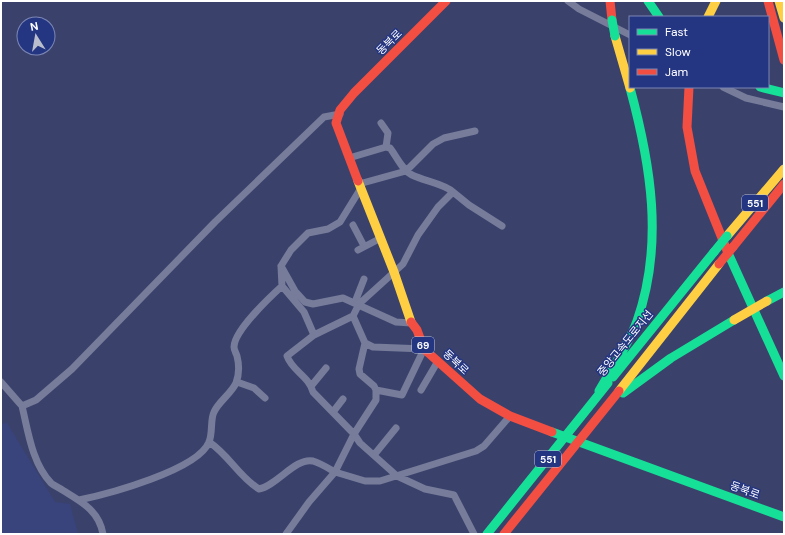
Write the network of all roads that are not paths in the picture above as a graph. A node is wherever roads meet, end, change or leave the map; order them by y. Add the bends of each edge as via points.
1 (446, 1) edge
2 (568, 1) edge
3 (610, 1) edge
4 (648, 1) edge
5 (716, 1) edge
6 (768, 1) edge
7 (780, 1) edge
8 (658, 16) edge
9 (708, 16) edge
10 (784, 18) edge
11 (629, 34) edge
12 (784, 60) edge
13 (629, 84) edge
14 (630, 88) edge
15 (689, 88) edge
16 (725, 88) edge
17 (764, 88) edge
18 (784, 93) edge
19 (784, 107) edge
20 (340, 114) junction
21 (382, 123) dead end
22 (475, 131) dead end
23 (386, 147) junction
24 (349, 158) junction
25 (784, 169) edge
26 (406, 171) junction
27 (784, 184) edge
28 (360, 186) junction
29 (453, 192) junction
30 (353, 225) dead end
31 (502, 226) dead end
32 (381, 238) junction
33 (280, 266) junction
34 (394, 272) junction
35 (364, 279) dead end
36 (282, 286) junction
37 (784, 292) edge
38 (357, 303) junction
39 (353, 316) junction
40 (411, 324) junction
41 (314, 335) junction
42 (365, 342) junction
43 (424, 349) junction
44 (438, 361) junction
45 (326, 368) dead end
46 (784, 376) edge
47 (1, 382) edge
48 (237, 382) junction
49 (312, 385) junction
50 (376, 390) junction
51 (422, 390) dead end
52 (265, 398) dead end
53 (343, 399) dead end
54 (593, 402) junction
55 (609, 404) junction
56 (22, 406) junction
57 (333, 412) junction
58 (510, 416) junction
59 (396, 428) dead end
60 (354, 434) junction
61 (209, 442) junction
62 (374, 455) junction
63 (335, 472) junction
64 (397, 476) junction
65 (79, 500) junction
66 (784, 517) edge
67 (103, 534) edge
68 (286, 534) edge
69 (474, 534) edge
70 (487, 534) edge
71 (504, 534) edge

1 - 20 main road, 동북로 via 354,93 340,110
2 - 11 street
3 - 13 main road, bridge via 612,20
4 - 8 main road
5 - 9 main road
6 - 12 main road
7 - 10 main road
14 - 54 main road, bridge via 648,164 654,204 654,244 637,322
15 - 46 main road via 687,127 695,171 718,231
16 - 19 street via 746,98
17 - 18 main road
20 - 24 main road, 동북로 / 69 via 336,123
20 - 56 street via 324,117 216,222 72,369 36,400
21 - 23 street via 388,133
22 - 26 street via 444,138 432,144
23 - 24 street
23 - 26 street via 390,148
24 - 28 main road, 동북로 / 69
25 - 54 main road, 중앙고속도로지선 / 551, bridge
26 - 28 street
26 - 29 street via 439,186 448,187
27 - 55 main road, 551, bridge
28 - 32 main road, 동북로 / 69
28 - 33 street via 340,222 328,229 308,233
29 - 31 street
29 - 34 street via 438,207 418,236 408,258
30 - 32 street via 361,248
32 - 34 main road, 동북로 / 69
33 - 36 street
33 - 38 street via 305,302 313,304 343,298
34 - 38 street
34 - 40 main road, 동북로 / 69
35 - 38 street
36 - 41 street via 304,312
36 - 48 street via 254,313 236,337 234,348 239,366
37 - 55 main road, bridge via 671,358
38 - 39 street
38 - 40 street via 396,322
39 - 41 street
39 - 42 street
40 - 43 main road, 동북로 / 69 via 417,330
41 - 49 street via 288,356 289,361
42 - 43 street via 373,347
42 - 50 street via 360,374
43 - 44 main road, 동북로 / 69
43 - 50 street via 402,395
44 - 51 street
44 - 58 main road, 동북로 / 69 via 480,399
45 - 49 street
47 - 56 street
48 - 52 street via 254,388
48 - 61 street via 214,412
49 - 57 street via 313,392
50 - 60 street via 375,404
53 - 57 street
54 - 70 main road, 중앙고속도로지선 / 551, bridge
55 - 71 main road, 551, bridge
56 - 65 street via 39,466 51,483
57 - 60 street
58 - 64 street via 484,446 476,451
58 - 66 main road, 동북로 / 69
59 - 62 street
60 - 62 street
60 - 63 street
61 - 63 street via 222,452 245,479 259,489 272,484 306,461 312,461
61 - 65 street via 191,461 161,475 108,494
62 - 64 street
63 - 64 street via 365,481 380,481
63 - 68 street
64 - 69 street via 425,489 454,495
65 - 67 street via 90,508 101,523

